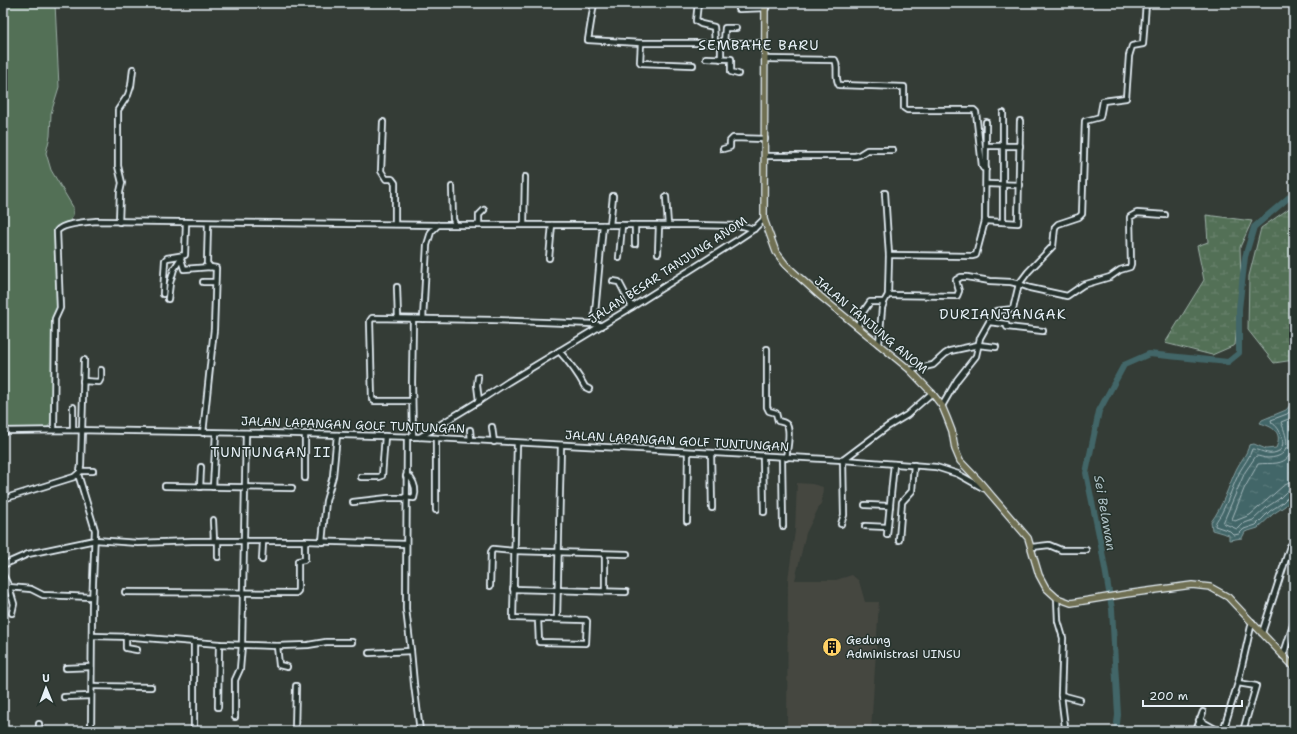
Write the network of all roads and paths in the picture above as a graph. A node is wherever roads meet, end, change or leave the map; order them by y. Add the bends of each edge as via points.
1 (594, 3) edge
2 (698, 3) edge
3 (1146, 3) edge
4 (765, 6) edge
5 (739, 9) dead end
6 (736, 28) dead end
7 (641, 43) junction
8 (715, 43) junction
9 (723, 43) junction
10 (766, 43) junction
11 (706, 58) dead end
12 (721, 59) junction
13 (766, 59) junction
14 (694, 65) dead end
15 (133, 69) dead end
16 (738, 74) dead end
17 (1003, 113) dead end
18 (1020, 121) dead end
19 (383, 122) dead end
20 (986, 122) dead end
21 (765, 139) junction
22 (987, 146) junction
23 (1020, 146) junction
24 (1004, 147) junction
25 (723, 149) dead end
26 (893, 150) dead end
27 (766, 156) junction
28 (986, 169) junction
29 (525, 177) dead end
30 (986, 184) junction
31 (1004, 184) junction
32 (1020, 185) junction
33 (452, 187) dead end
34 (885, 193) dead end
35 (612, 196) dead end
36 (666, 197) dead end
37 (484, 210) dead end
38 (1165, 215) dead end
39 (764, 219) junction
40 (986, 221) junction
41 (119, 222) junction
42 (186, 222) junction
43 (1003, 222) junction
44 (208, 223) junction
45 (395, 224) junction
46 (455, 224) junction
47 (524, 224) junction
48 (438, 225) junction
49 (479, 225) junction
50 (552, 225) junction
51 (604, 225) junction
52 (610, 225) junction
53 (622, 225) junction
54 (635, 225) junction
55 (659, 225) junction
56 (668, 225) junction
57 (754, 229) junction
58 (635, 244) dead end
59 (658, 253) dead end
60 (889, 254) junction
61 (181, 258) junction
62 (549, 258) dead end
63 (619, 258) dead end
64 (210, 267) junction
65 (613, 281) dead end
66 (203, 282) dead end
67 (215, 282) junction
68 (1019, 284) junction
69 (397, 287) dead end
70 (163, 294) dead end
71 (888, 295) junction
72 (168, 299) dead end
73 (884, 302) junction
74 (632, 307) junction
75 (398, 318) junction
76 (413, 319) junction
77 (423, 319) junction
78 (993, 322) junction
79 (594, 324) junction
80 (602, 326) junction
81 (858, 326) junction
82 (1043, 331) dead end
83 (880, 344) junction
84 (978, 345) junction
85 (996, 347) dead end
86 (768, 349) dead end
87 (559, 351) junction
88 (84, 360) dead end
89 (101, 370) dead end
90 (910, 370) junction
91 (478, 377) dead end
92 (83, 382) junction
93 (588, 389) dead end
94 (932, 392) junction
95 (412, 401) junction
96 (478, 401) junction
97 (942, 406) junction
98 (73, 408) dead end
99 (492, 427) dead end
100 (54, 430) junction
101 (73, 430) junction
102 (81, 430) junction
103 (470, 430) dead end
104 (3, 431) edge
105 (203, 432) junction
106 (246, 432) junction
107 (216, 433) junction
108 (305, 435) junction
109 (338, 435) junction
110 (386, 436) junction
111 (407, 437) junction
112 (413, 437) junction
113 (419, 437) junction
114 (436, 438) junction
115 (471, 440) junction
116 (494, 442) junction
117 (517, 443) junction
118 (561, 445) junction
119 (688, 452) junction
120 (711, 454) junction
121 (764, 456) junction
122 (784, 458) junction
123 (843, 460) junction
124 (894, 464) junction
125 (914, 465) junction
126 (201, 467) dead end
127 (93, 471) dead end
128 (79, 473) junction
129 (406, 476) junction
130 (361, 477) dead end
131 (305, 478) dead end
132 (165, 486) dead end
133 (200, 487) junction
134 (213, 487) junction
135 (246, 488) junction
136 (292, 488) dead end
137 (986, 489) junction
138 (405, 498) junction
139 (3, 499) edge
140 (353, 502) dead end
141 (864, 505) dead end
142 (890, 506) junction
143 (712, 508) dead end
144 (436, 510) dead end
145 (764, 512) dead end
146 (213, 520) dead end
147 (687, 521) dead end
148 (840, 524) dead end
149 (782, 526) dead end
150 (865, 526) dead end
151 (887, 527) junction
152 (887, 534) dead end
153 (95, 540) junction
154 (899, 540) dead end
155 (216, 541) junction
156 (304, 541) junction
157 (243, 542) junction
158 (263, 542) junction
159 (322, 542) junction
160 (406, 544) junction
161 (1290, 546) dead end
162 (1032, 547) junction
163 (1086, 550) dead end
164 (514, 551) junction
165 (558, 551) junction
166 (605, 554) junction
167 (627, 554) dead end
168 (218, 557) dead end
169 (262, 560) dead end
170 (3, 565) edge
171 (3, 575) edge
172 (490, 586) dead end
173 (9, 588) junction
174 (513, 589) junction
175 (558, 589) junction
176 (604, 591) junction
177 (125, 592) dead end
178 (626, 592) dead end
179 (242, 593) junction
180 (92, 597) junction
181 (1057, 598) junction
182 (12, 613) dead end
183 (538, 619) junction
184 (557, 619) junction
185 (1252, 622) junction
186 (1294, 622) edge
187 (1262, 633) junction
188 (92, 636) junction
189 (126, 636) junction
190 (352, 642) dead end
191 (194, 643) junction
192 (219, 644) junction
193 (242, 645) junction
194 (277, 646) junction
195 (137, 650) dead end
196 (411, 652) junction
197 (369, 653) dead end
198 (1283, 656) junction
199 (91, 667) junction
200 (287, 667) dead end
201 (1294, 667) edge
202 (66, 668) dead end
203 (1238, 683) junction
204 (92, 686) junction
205 (296, 686) dead end
206 (151, 687) dead end
207 (1061, 695) junction
208 (91, 696) junction
209 (64, 697) dead end
210 (1080, 700) dead end
211 (218, 707) dead end
212 (1203, 712) dead end
213 (235, 717) dead end
214 (1199, 720) junction
215 (39, 724) dead end
216 (39, 731) edge
217 (91, 731) edge
218 (194, 731) edge
219 (295, 731) edge
220 (420, 731) edge
221 (1065, 731) edge
222 (1196, 731) edge
223 (1219, 731) edge
224 (1223, 731) edge
225 (1243, 731) edge

1 - 7 street via 588,40
2 - 8 street via 696,21 714,27
3 - 68 street via 1143,44 1132,46 1128,56 1126,98 1103,101 1100,117 1085,121 1082,214 1055,227 1053,246
4 - 5 street
4 - 10 main road, JALAN BESAR TANJUNG ANOM
6 - 9 street via 725,28
7 - 8 street
7 - 14 street via 640,63
8 - 9 street
9 - 10 street
9 - 12 street
10 - 13 main road, JALAN BESAR TANJUNG ANOM
11 - 12 street
12 - 16 street via 731,59 731,72
13 - 21 main road, JALAN BESAR TANJUNG ANOM
13 - 28 street via 835,60 839,85 904,87 904,108 907,110 974,110 982,166
15 - 41 street via 128,95 118,110 118,166 122,183
17 - 24 street
18 - 23 street
19 - 45 street via 381,171 386,179 392,179 395,183
20 - 22 street
21 - 25 street via 733,138 730,147
21 - 27 main road, JALAN BESAR TANJUNG ANOM
22 - 24 street
22 - 28 street
23 - 24 street
23 - 32 street
24 - 31 street
26 - 27 street via 867,150 859,156
27 - 39 main road, JALAN BESAR TANJUNG ANOM
28 - 30 street
29 - 47 street
30 - 31 street
30 - 40 street
31 - 32 street
31 - 43 street
32 - 43 street via 1018,223
33 - 46 street
34 - 60 street
35 - 52 street
36 - 56 street
37 - 49 street via 478,215
38 - 68 street via 1136,213 1130,217 1130,267 1110,277 1083,285 1066,296
39 - 57 street, JALAN BESAR TANJUNG ANOM
39 - 81 main road, JALAN TANJUNG ANOM via 776,252 786,265
40 - 43 street
40 - 60 street via 976,256
41 - 42 street
41 - 100 street via 82,222 57,231 60,308 55,319
42 - 44 street
42 - 61 street via 186,251
44 - 45 street
44 - 64 street via 207,262
45 - 48 street
46 - 48 street
46 - 49 street
47 - 49 street
47 - 50 street
48 - 77 street via 431,232 427,245
50 - 51 street
50 - 62 street
51 - 52 street
51 - 79 street
52 - 53 street
53 - 54 street
53 - 63 street
54 - 55 street
54 - 58 street
55 - 56 street
55 - 59 street
56 - 57 street via 743,226
57 - 74 street, JALAN BESAR TANJUNG ANOM
60 - 71 street
61 - 64 street via 184,269
61 - 70 street via 165,260
61 - 72 street via 174,268
64 - 67 street via 216,268
65 - 74 street via 619,282
66 - 67 street
67 - 105 street via 214,329
68 - 71 street via 961,277 956,281 960,291 957,296
68 - 78 street via 1012,309 996,311
69 - 75 street
71 - 73 street
73 - 81 street via 870,302 861,315
73 - 83 street
74 - 80 street, JALAN BESAR TANJUNG ANOM
75 - 76 street
75 - 95 street via 370,319 372,399
76 - 77 street
76 - 95 street
77 - 79 street
78 - 82 street via 1006,324 1007,327
78 - 84 street via 988,323
79 - 80 street
80 - 87 street, JALAN BESAR TANJUNG ANOM
81 - 83 main road, JALAN TANJUNG ANOM
83 - 90 main road, JALAN TANJUNG ANOM
84 - 85 street
84 - 90 street via 950,351 933,365
84 - 97 street via 976,356 957,380
86 - 122 street via 767,407 776,413 778,421 787,425
87 - 93 street
87 - 96 street, JALAN BESAR TANJUNG ANOM
88 - 92 street
89 - 92 street via 99,382
90 - 94 main road, JALAN TANJUNG ANOM
91 - 96 street
92 - 102 street
94 - 97 main road, JALAN TANJUNG ANOM
94 - 123 street via 907,415
95 - 112 street
96 - 113 street, JALAN BESAR TANJUNG ANOM
97 - 137 main road, JALAN TANJUNG ANOM via 960,461
98 - 101 street
99 - 116 street
100 - 101 street, JALAN LAPANGAN GOLF TUNTUNGAN
100 - 104 street, JALAN LAPANGAN GOLF TUNTUNGAN
101 - 102 street, JALAN LAPANGAN GOLF TUNTUNGAN
102 - 105 street, JALAN LAPANGAN GOLF TUNTUNGAN
102 - 128 street
103 - 115 street
105 - 107 street, JALAN LAPANGAN GOLF TUNTUNGAN
106 - 107 street, JALAN LAPANGAN GOLF TUNTUNGAN
106 - 108 street, JALAN LAPANGAN GOLF TUNTUNGAN
106 - 135 street
107 - 134 street
108 - 109 street, JALAN LAPANGAN GOLF TUNTUNGAN
108 - 131 street
109 - 110 street, JALAN LAPANGAN GOLF TUNTUNGAN
109 - 159 street via 333,476 326,501
110 - 111 street, JALAN LAPANGAN GOLF TUNTUNGAN
110 - 130 street via 382,476
111 - 112 street, JALAN LAPANGAN GOLF TUNTUNGAN
111 - 129 street
112 - 113 street, JALAN LAPANGAN GOLF TUNTUNGAN
113 - 114 street, JALAN LAPANGAN GOLF TUNTUNGAN
114 - 115 street, JALAN LAPANGAN GOLF TUNTUNGAN
114 - 144 street
115 - 116 street, JALAN LAPANGAN GOLF TUNTUNGAN
116 - 117 street, JALAN LAPANGAN GOLF TUNTUNGAN
117 - 118 street, JALAN LAPANGAN GOLF TUNTUNGAN
117 - 164 street
118 - 119 street, JALAN LAPANGAN GOLF TUNTUNGAN
118 - 165 street
119 - 120 street, JALAN LAPANGAN GOLF TUNTUNGAN
119 - 147 street
120 - 121 street, JALAN LAPANGAN GOLF TUNTUNGAN
120 - 143 street
121 - 122 street, JALAN LAPANGAN GOLF TUNTUNGAN
121 - 145 street
122 - 123 street, JALAN LAPANGAN GOLF TUNTUNGAN
122 - 149 street
123 - 124 street, JALAN LAPANGAN GOLF TUNTUNGAN
123 - 148 street via 844,515
124 - 125 street, JALAN LAPANGAN GOLF TUNTUNGAN
124 - 142 street
125 - 137 street, JALAN LAPANGAN GOLF TUNTUNGAN via 946,470
125 - 154 street via 912,491 902,502
126 - 133 street
127 - 128 street
128 - 139 street
128 - 153 street via 95,528
129 - 138 street
129 - 138 street via 415,485 415,496
132 - 133 street
133 - 134 street
134 - 135 street
135 - 136 street
135 - 157 street
137 - 162 main road, JALAN LAPANGAN GOLF TUNTUNGAN via 1026,535
138 - 140 street
138 - 160 street
141 - 142 street
142 - 151 street
146 - 155 street
150 - 151 street
151 - 152 street
153 - 155 street via 138,543
153 - 170 street via 28,554
153 - 180 street
155 - 157 street
155 - 168 street
156 - 158 street
156 - 159 street
156 - 179 street via 305,559 298,563 298,592
157 - 158 street
157 - 179 street
158 - 169 street
159 - 160 street
160 - 196 street via 406,609
161 - 187 street
162 - 163 street via 1049,545 1061,550
162 - 181 main road, JALAN LAPANGAN GOLF TUNTUNGAN via 1041,579
164 - 165 street
164 - 172 street via 491,550
164 - 174 street
165 - 166 street
165 - 175 street
166 - 167 street
166 - 176 street
171 - 173 street
173 - 180 street via 31,589 43,595
173 - 182 street via 14,604
174 - 175 street
174 - 183 street via 513,618
175 - 176 street
175 - 184 street
176 - 178 street
177 - 179 street
179 - 193 street
180 - 188 street
181 - 185 main road via 1071,603 1192,585 1210,587 1228,597
181 - 207 street via 1058,621 1063,638
183 - 184 street
183 - 184 street via 539,642 586,643 587,621
185 - 187 main road
185 - 203 street
186 - 198 street
187 - 198 main road
188 - 189 street
188 - 199 street
189 - 191 street
189 - 195 street via 126,648
190 - 194 street
191 - 192 street
191 - 218 street
192 - 193 street
192 - 211 street
193 - 194 street
193 - 213 street via 240,669 235,680
194 - 200 street via 280,666
196 - 197 street
196 - 220 street
198 - 201 main road
199 - 202 street
199 - 204 street
203 - 224 street
203 - 225 street via 1256,686
204 - 206 street
204 - 208 street
205 - 219 street
207 - 210 street
207 - 221 street
208 - 209 street
208 - 217 street
212 - 214 street
214 - 222 street
214 - 223 street
215 - 216 street

